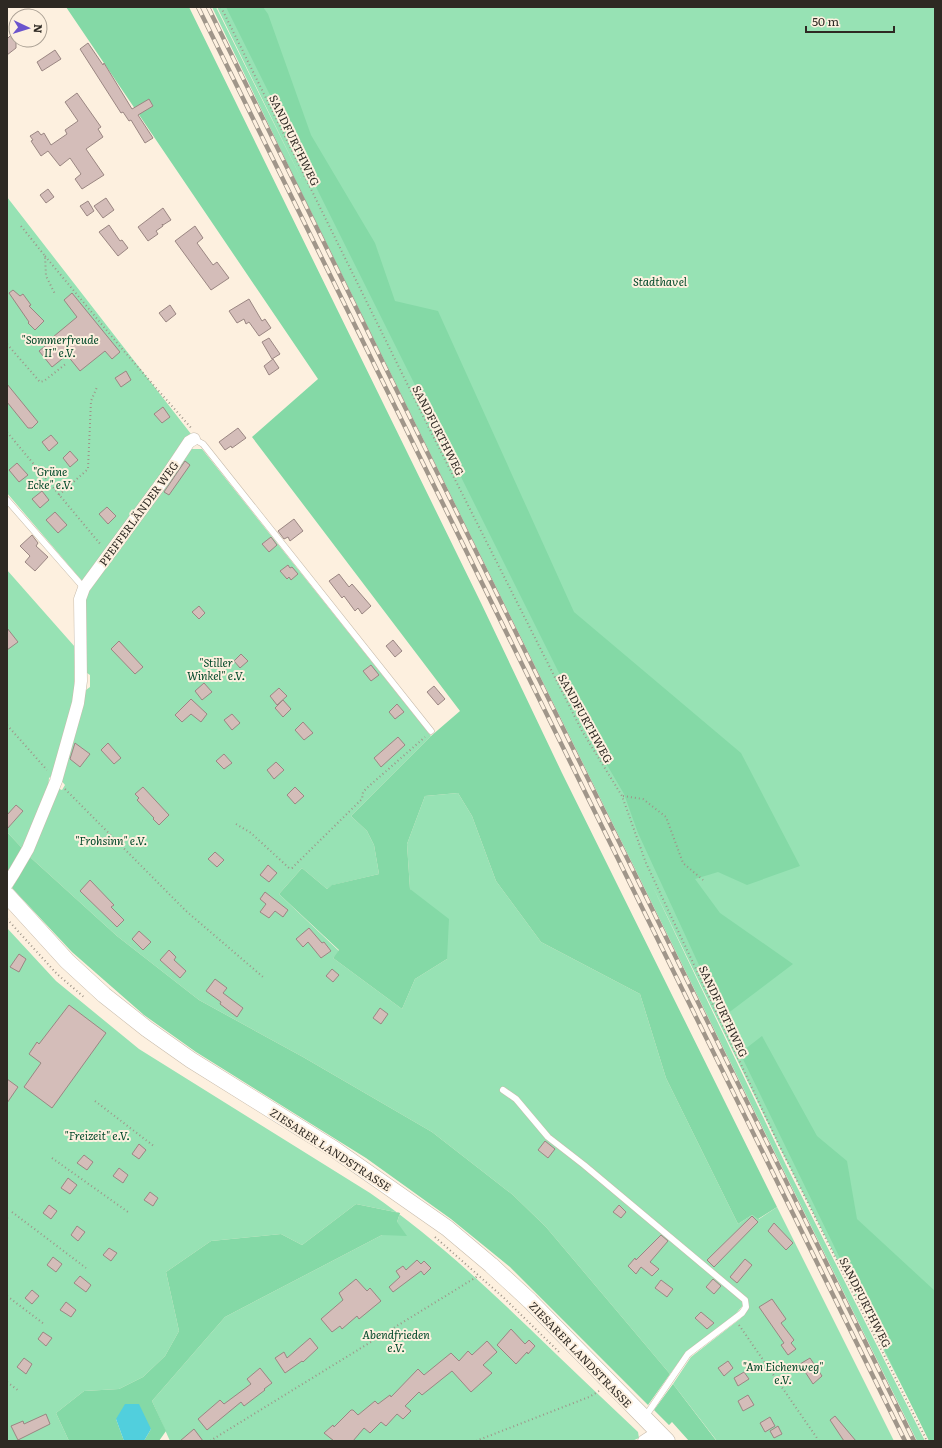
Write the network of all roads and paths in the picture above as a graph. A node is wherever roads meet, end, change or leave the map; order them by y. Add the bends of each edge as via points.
1 (221, 7) edge
2 (21, 226) dead end
3 (45, 256) junction
4 (56, 294) dead end
5 (7, 344) edge
6 (67, 363) dead end
7 (97, 387) dead end
8 (7, 432) edge
9 (195, 436) junction
10 (59, 495) junction
11 (7, 500) edge
12 (105, 550) dead end
13 (84, 588) junction
14 (7, 725) edge
15 (431, 732) joint
16 (51, 776) dead end
17 (64, 788) dead end
18 (622, 796) junction
19 (236, 824) dead end
20 (703, 880) dead end
21 (7, 884) edge
22 (7, 895) edge
23 (7, 919) edge
24 (263, 977) dead end
25 (91, 1002) dead end
26 (503, 1090) dead end
27 (95, 1101) dead end
28 (155, 1148) dead end
29 (52, 1158) dead end
30 (12, 1212) dead end
31 (128, 1212) dead end
32 (434, 1237) dead end
33 (491, 1265) junction
34 (86, 1268) dead end
35 (478, 1276) junction
36 (7, 1296) edge
37 (44, 1324) dead end
38 (738, 1324) dead end
39 (565, 1358) dead end
40 (7, 1382) edge
41 (604, 1389) junction
42 (19, 1391) dead end
43 (644, 1418) junction
44 (662, 1437) edge
45 (210, 1441) edge
46 (476, 1441) edge
47 (644, 1441) edge
48 (818, 1441) edge
49 (927, 1441) edge

1 - 18 path, SANDFURTHWEG via 582,732
2 - 3 path
3 - 4 path via 46,276
3 - 9 path
5 - 6 path via 40,382 44,382
7 - 10 path via 91,401 88,469
8 - 10 path
9 - 13 street, PFEFFERLÄNDER WEG
9 - 15 lane
10 - 12 path
11 - 13 lane
13 - 21 street, PFEFFERLÄNDER WEG via 80,599 81,681 78,703 56,781 28,849
14 - 16 path
15 - 19 path via 368,787 363,792 362,799 292,868 251,833
17 - 24 path via 186,911
18 - 20 path via 643,799 666,817 683,863
18 - 49 path, SANDFURTHWEG via 646,864 778,1143
22 - 33 main road, ZIESARER LANDSTRASSE via 67,961 147,1029 364,1168 447,1228
23 - 25 path via 57,974
26 - 43 lane via 516,1099 548,1137 745,1300 746,1307 742,1313 688,1354
27 - 28 path
29 - 31 path
30 - 34 path
32 - 35 path
33 - 35 path
33 - 41 main road, ZIESARER LANDSTRASSE via 530,1301
35 - 39 path
35 - 45 path
36 - 37 path
38 - 48 path
40 - 42 path
41 - 43 main road, ZIESARER LANDSTRASSE
41 - 46 path
43 - 44 main road, ZIESARER LANDSTRASSE
44 - 47 street

